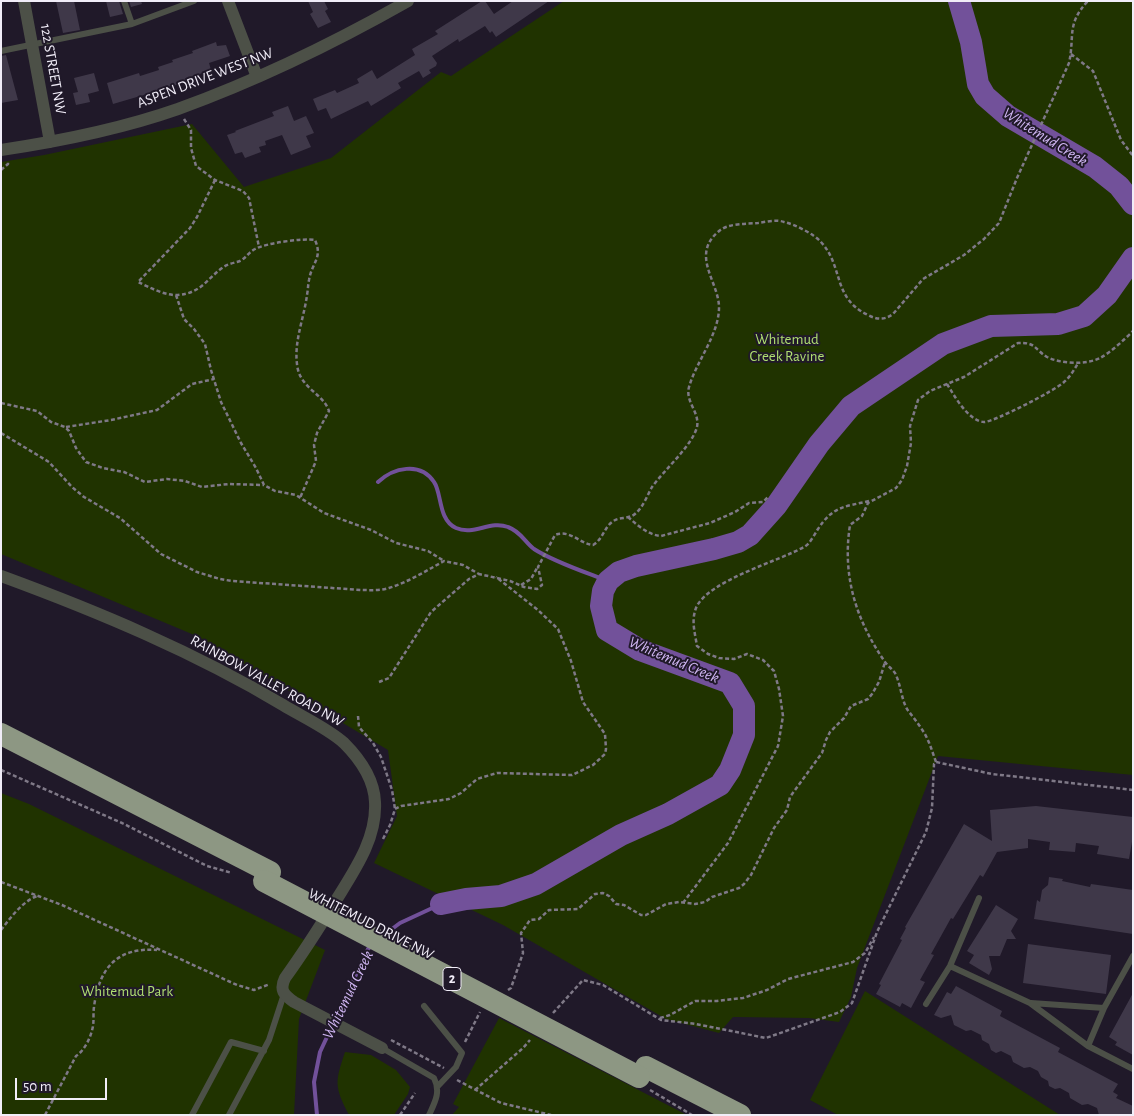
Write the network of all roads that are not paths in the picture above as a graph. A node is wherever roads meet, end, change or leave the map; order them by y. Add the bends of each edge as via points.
1 (24, 1) edge
2 (124, 1) edge
3 (194, 1) edge
4 (228, 1) edge
5 (408, 1) edge
6 (132, 24) junction
7 (32, 44) junction
8 (1, 51) edge
9 (257, 77) junction
10 (50, 142) junction
11 (1, 150) edge
12 (1, 576) edge
13 (1, 734) edge
14 (1, 750) edge
15 (267, 877) junction
16 (979, 898) dead end
17 (1133, 956) edge
18 (950, 966) junction
19 (289, 998) junction
20 (1030, 1003) junction
21 (926, 1004) dead end
22 (424, 1006) dead end
23 (1104, 1008) junction
24 (384, 1043) joint
25 (1088, 1046) junction
26 (264, 1051) junction
27 (1133, 1069) edge
28 (644, 1078) junction
29 (438, 1086) junction
30 (192, 1115) edge
31 (229, 1115) edge
32 (428, 1115) edge
33 (713, 1115) edge
34 (740, 1115) edge

1 - 7 street, 122 STREET NW
2 - 6 lane
3 - 6 lane
4 - 9 street
5 - 9 street, ASPEN DRIVE WEST NW via 351,34
6 - 7 lane
7 - 8 lane
7 - 10 street, 122 STREET NW
9 - 10 street, ASPEN DRIVE WEST NW via 178,109
10 - 11 street, ASPEN DRIVE WEST NW
12 - 19 street, RAINBOW VALLEY ROAD NW via 145,633 241,681 342,742 363,764 376,800 370,836 358,865 282,984
13 - 15 highway, WHITEMUD DRIVE NW / 2
14 - 15 highway, WHITEMUD DRIVE NW / 2
15 - 28 highway, WHITEMUD DRIVE NW / 2, bridge
16 - 18 lane
17 - 23 lane
18 - 20 lane
18 - 21 lane
19 - 24 street
19 - 26 lane
20 - 23 lane
20 - 25 lane
22 - 29 lane via 462,1053 456,1067
23 - 25 lane
24 - 29 lane via 434,1078
25 - 27 lane
26 - 30 lane via 231,1042
26 - 31 lane
28 - 33 highway, WHITEMUD DRIVE NW / 2
28 - 34 highway, WHITEMUD DRIVE NW / 2
29 - 32 lane via 438,1094

